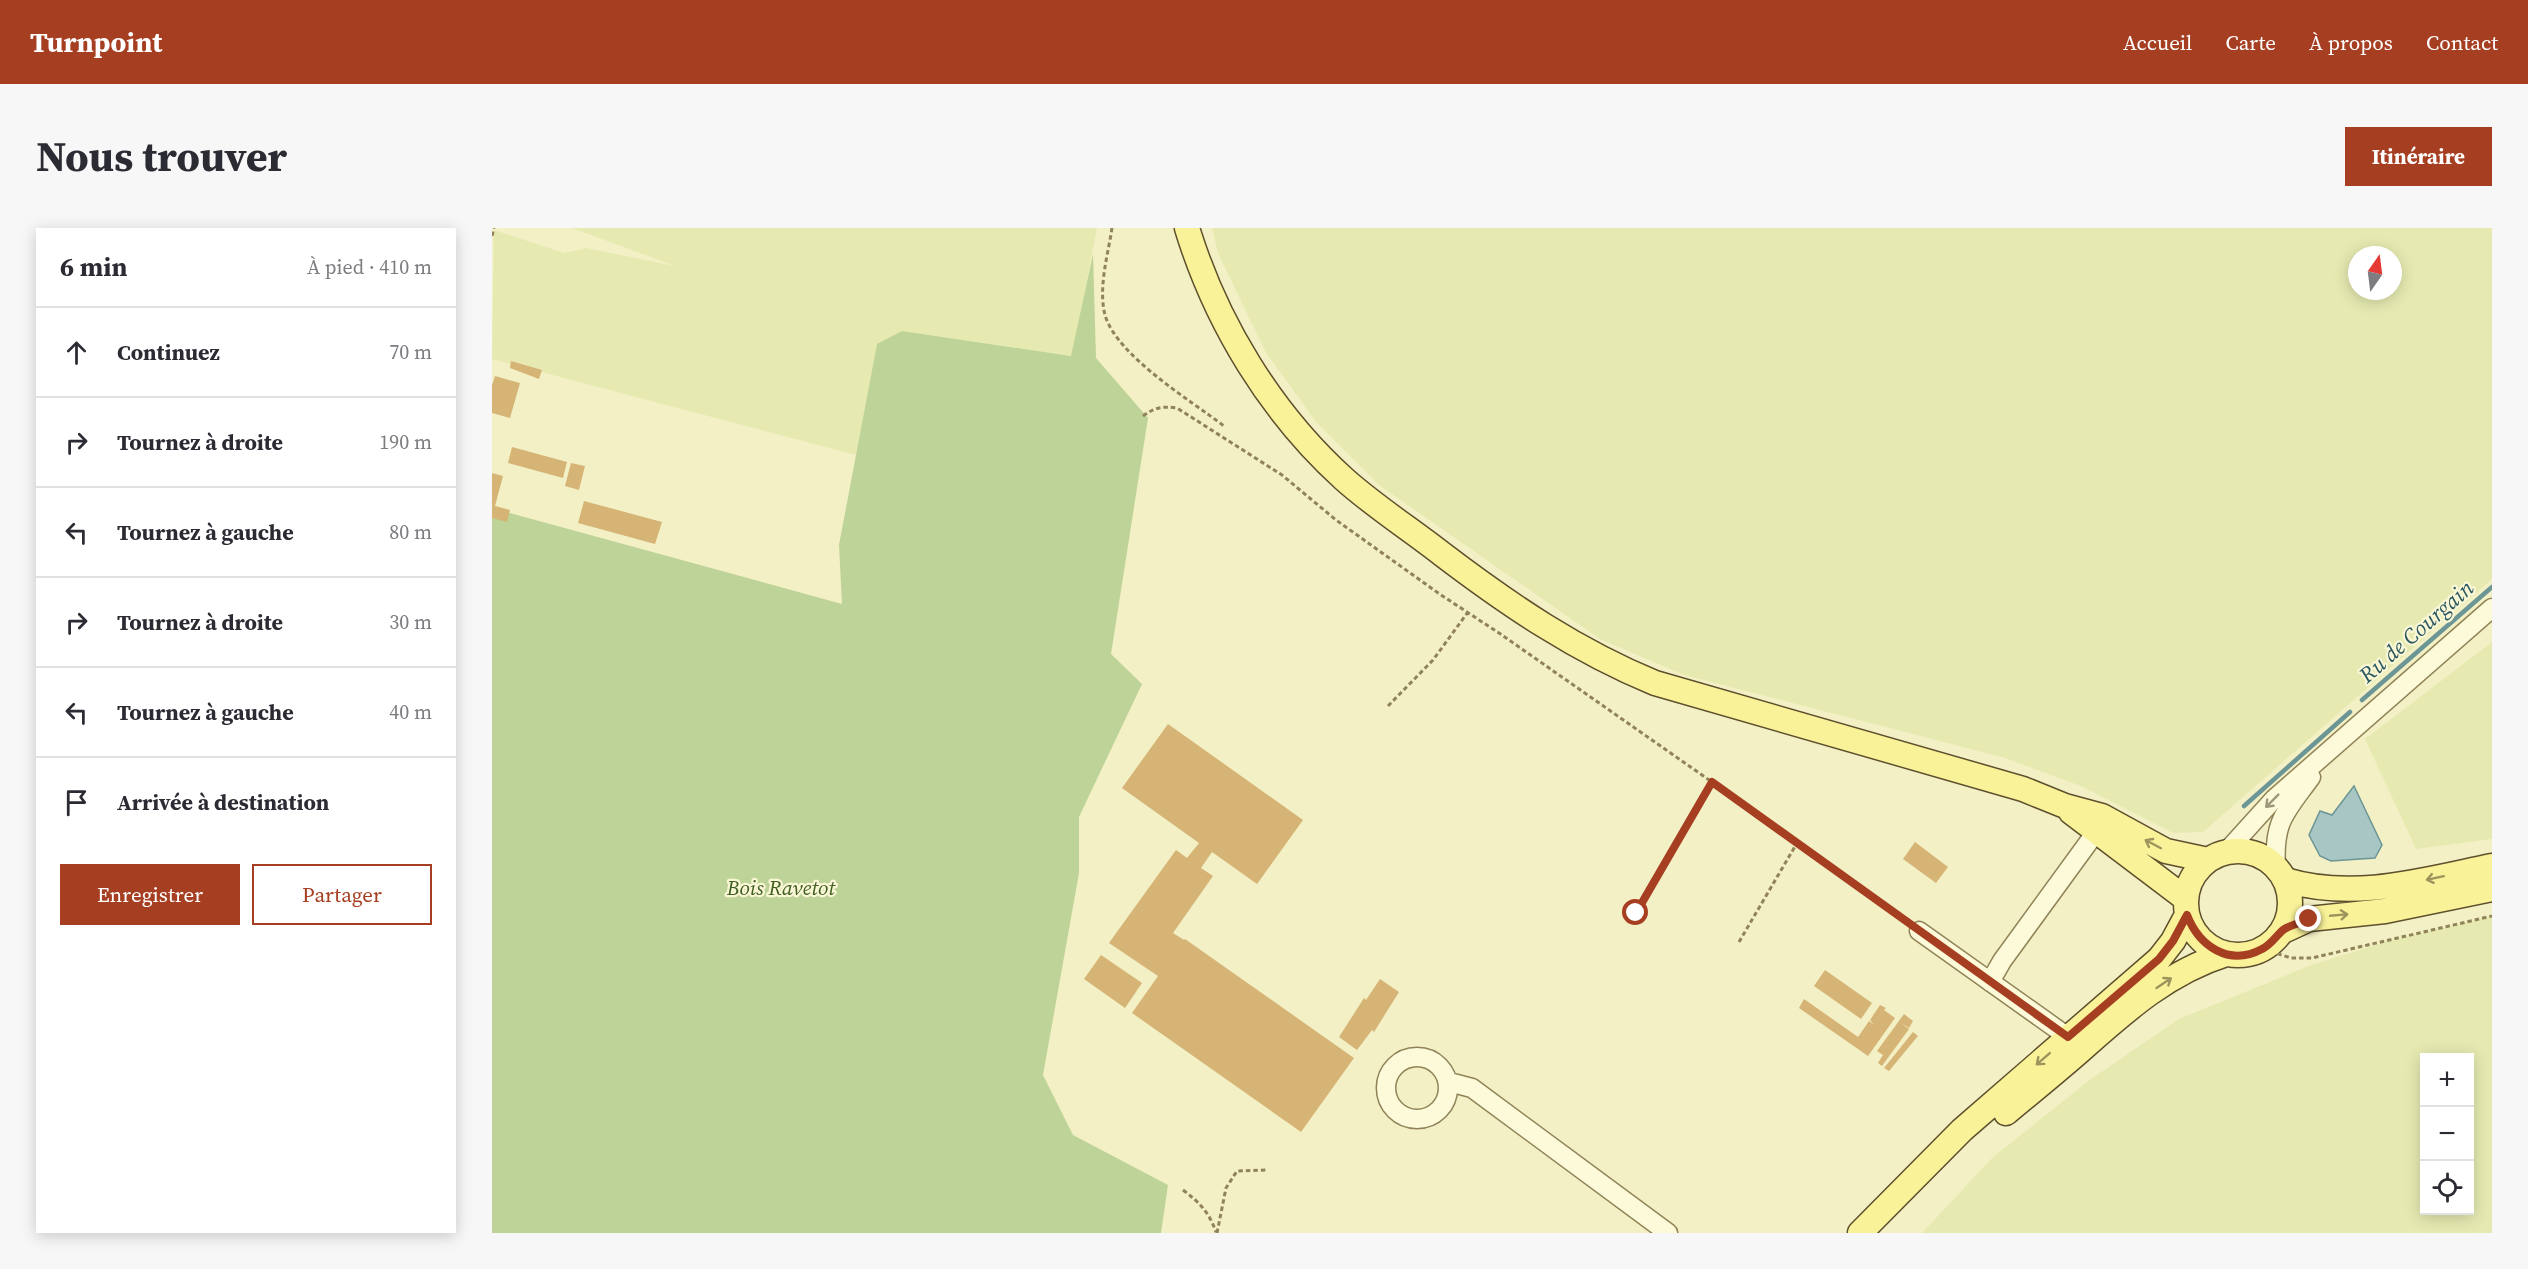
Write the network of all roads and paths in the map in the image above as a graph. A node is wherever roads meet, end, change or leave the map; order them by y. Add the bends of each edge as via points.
1 (494, 228) edge
2 (1112, 228) edge
3 (1187, 228) edge
4 (492, 236) edge
5 (1143, 416) dead end
6 (1224, 426) dead end
7 (2492, 608) edge
8 (1468, 612) junction
9 (1388, 706) dead end
10 (2332, 749) junction
11 (1712, 782) junction
12 (2065, 806) junction
13 (2096, 832) junction
14 (1797, 843) junction
15 (2217, 856) junction
16 (2492, 866) edge
17 (2281, 874) junction
18 (2492, 889) edge
19 (2187, 907) junction
20 (1636, 913) dead end
21 (2492, 916) edge
22 (1919, 931) joint
23 (2283, 931) junction
24 (1739, 942) dead end
25 (2263, 949) junction
26 (2226, 954) junction
27 (1990, 982) junction
28 (2068, 1037) junction
29 (1449, 1082) dead end
30 (1266, 1170) dead end
31 (1182, 1190) dead end
32 (1217, 1233) edge
33 (1668, 1233) edge
34 (1860, 1233) edge
35 (1883, 1233) edge

1 - 4 path
2 - 6 path via 1103,288 1105,314 1114,335 1129,354
3 - 12 main road via 1196,257 1240,350 1296,429 1345,480 1476,580 1559,636 1617,668 1655,683 1965,770
5 - 8 path via 1163,406 1177,408 1282,475 1336,520
7 - 10 street
8 - 9 path via 1433,660
8 - 11 path
10 -> 15 street
10 - 17 street via 2278,825 2275,841
11 - 14 path
11 - 20 path
12 - 13 main road
15 -> 12 main road via 2166,851 2102,816
13 - 19 main road
13 - 27 street
14 - 22 path
14 - 24 path
15 - 17 main road via 2244,851 2256,854
15 - 19 main road via 2197,871 2190,884
16 -> 17 main road via 2392,887 2321,889
17 - 23 main road via 2290,897
23 -> 18 main road via 2309,919 2385,911
19 - 26 main road via 2192,928 2201,940
19 - 28 main road via 2173,941 2159,959
21 - 25 path via 2312,958 2291,958
22 - 27 street
23 - 25 main road
25 - 26 main road via 2245,955
35 -> 26 main road via 1973,1141 2117,1017 2177,974
27 - 28 street
28 -> 34 main road via 1962,1130
29 - 33 street via 1472,1088
30 - 32 path via 1237,1171 1226,1188
31 - 32 path via 1200,1203

